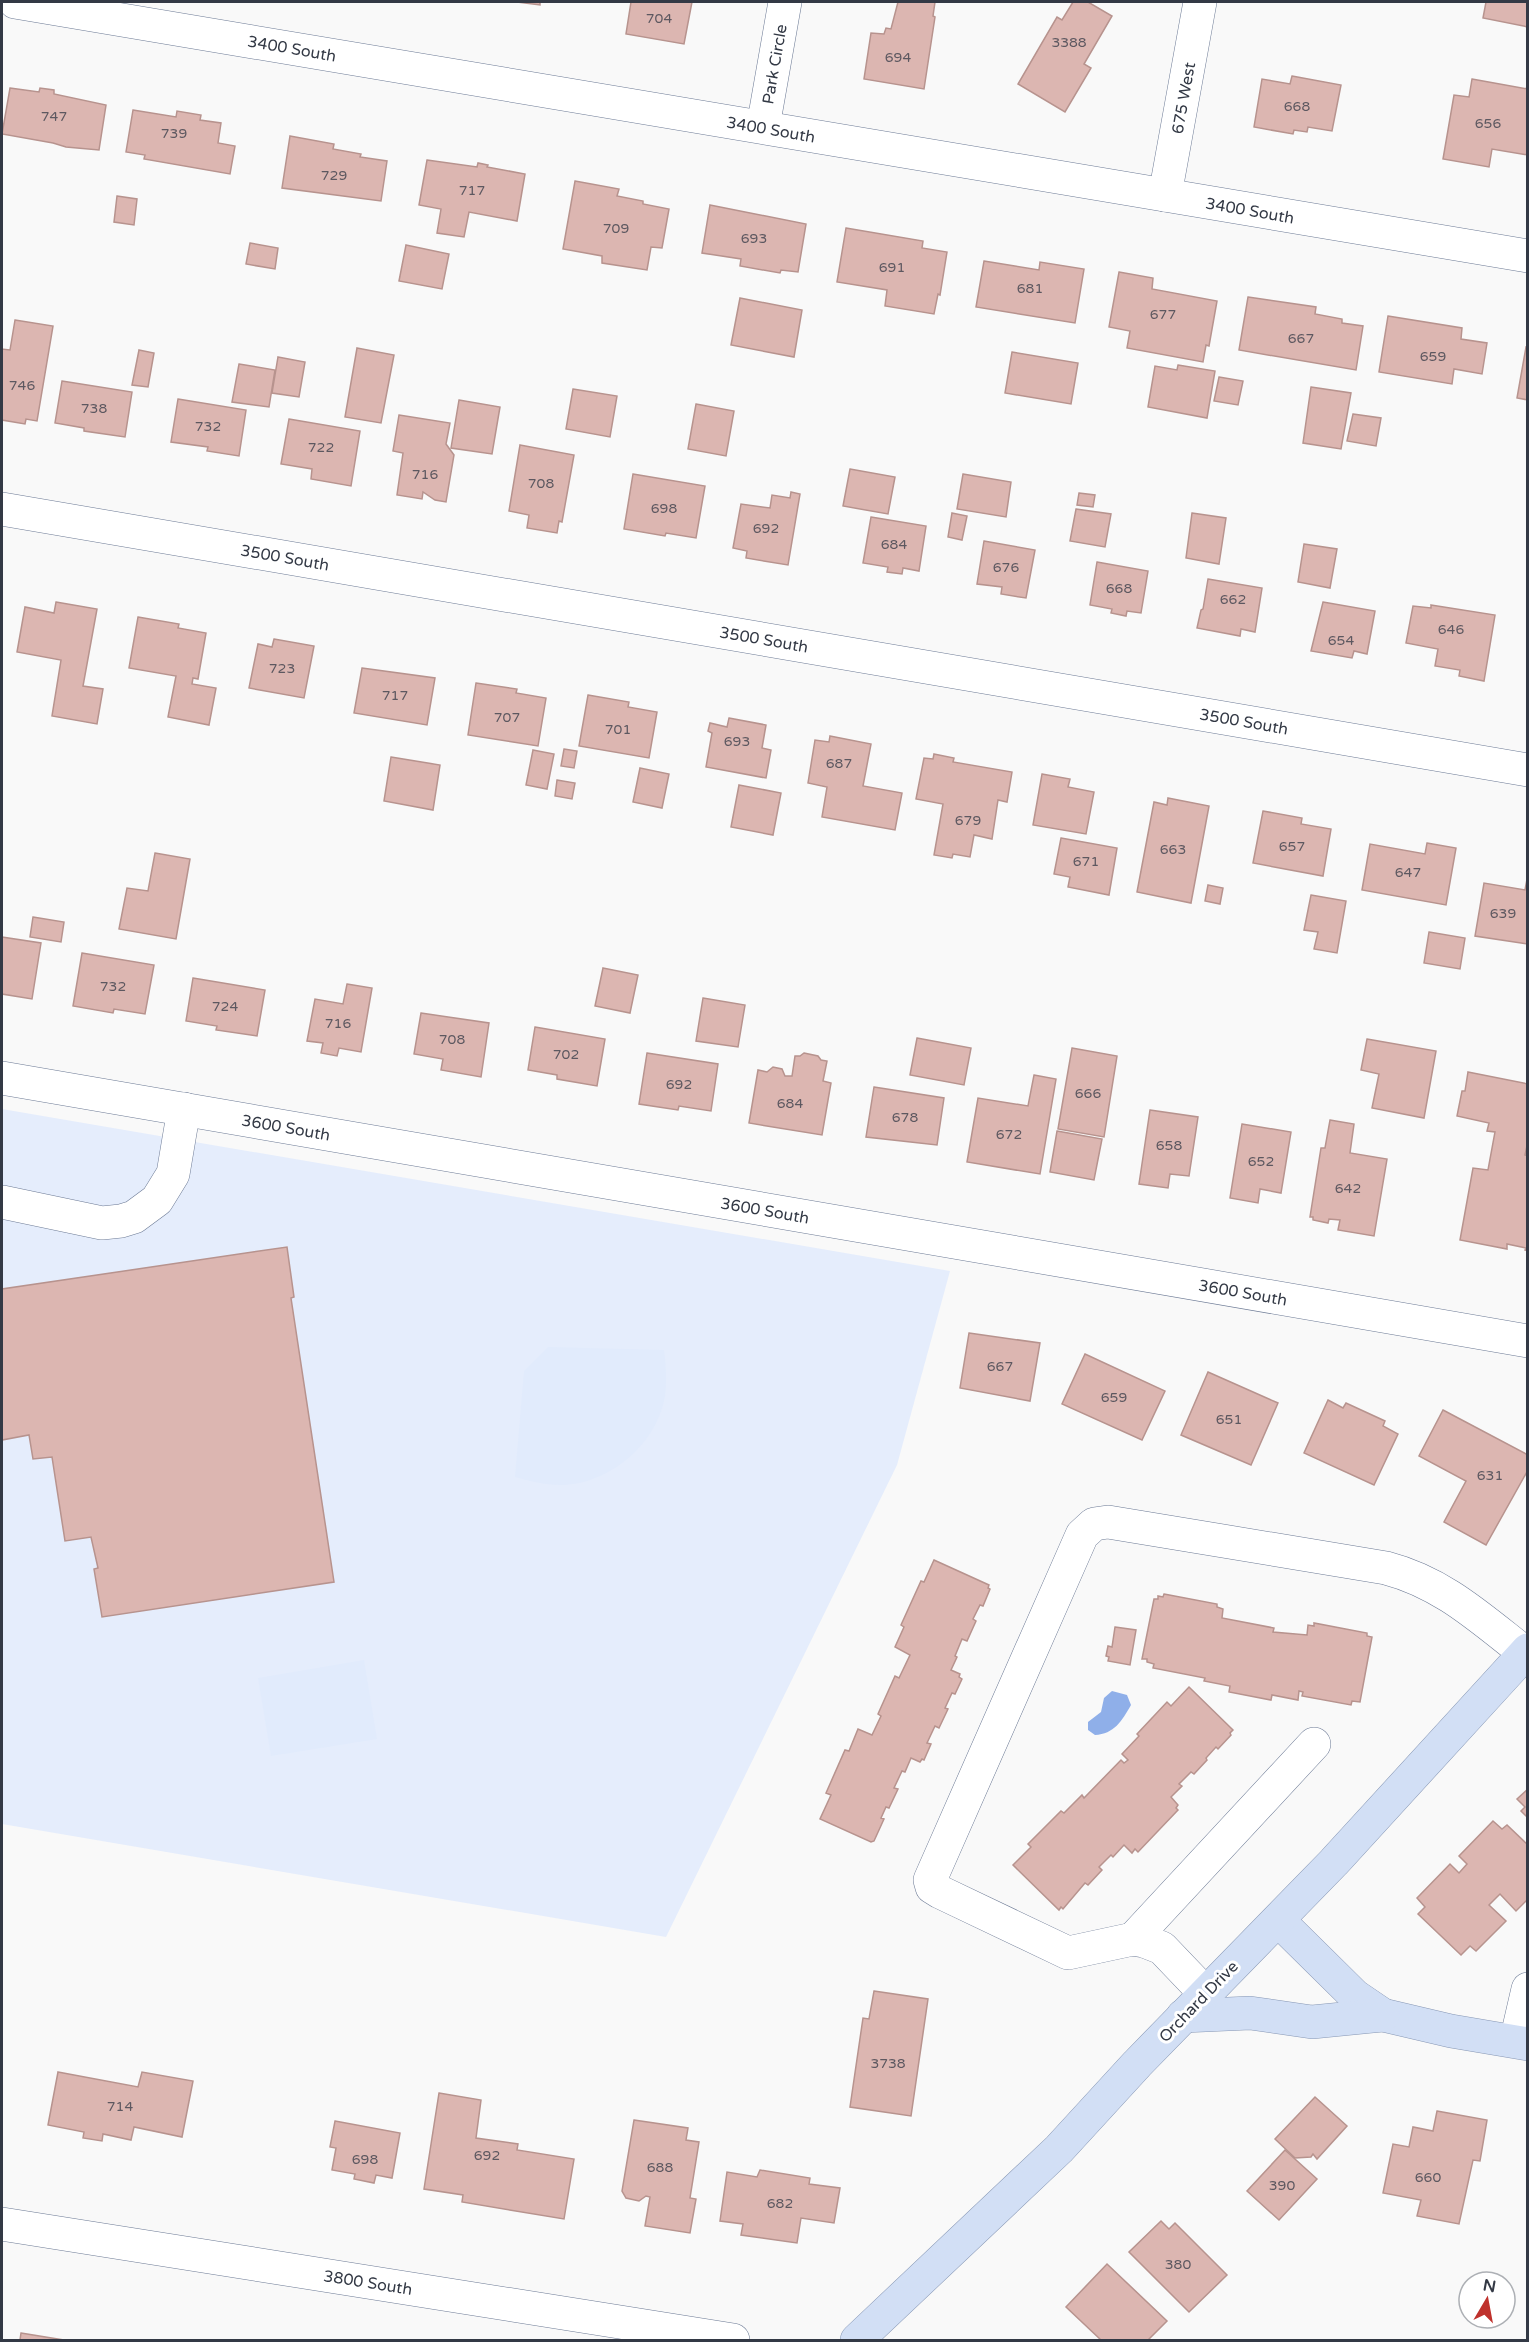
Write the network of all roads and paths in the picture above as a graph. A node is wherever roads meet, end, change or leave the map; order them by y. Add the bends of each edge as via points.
1 (15, 2) edge
2 (785, 2) edge
3 (1200, 2) edge
4 (763, 127) junction
5 (1165, 195) junction
6 (1527, 256) edge
7 (2, 509) edge
8 (1527, 770) edge
9 (2, 1078) edge
10 (184, 1109) junction
11 (2, 1202) edge
12 (1527, 1341) edge
13 (1526, 1652) edge
14 (1314, 1744) dead end
15 (1278, 1920) junction
16 (1133, 1939) junction
17 (1527, 1989) edge
18 (1205, 1993) junction
19 (1383, 2015) junction
20 (1183, 2016) junction
21 (1522, 2042) edge
22 (2, 2224) edge
23 (864, 2338) edge
24 (733, 2340) edge

1 - 4 street, 3400 South
2 - 4 street, Park Circle
3 - 5 street, 675 West
4 - 5 street, 3400 South
5 - 6 street, 3400 South
7 - 8 street, 3500 South
9 - 10 street, 3600 South
10 - 11 street via 173,1174 157,1200 134,1217 102,1223
10 - 12 street, 3600 South
13 - 15 main road, Orchard Drive
13 - 16 street via 1440,1588 1411,1575 1108,1522 1094,1524 1082,1535 930,1880 940,1892 1068,1953
14 - 16 street
15 - 18 main road, Orchard Drive
15 - 19 main road via 1355,1996
16 - 18 street via 1162,1948
17 - 21 street
18 - 20 main road, Orchard Drive
19 - 20 main road via 1311,2022 1250,2013
19 - 21 main road
20 - 23 main road, Orchard Drive via 1059,2149
22 - 24 street, 3800 South

